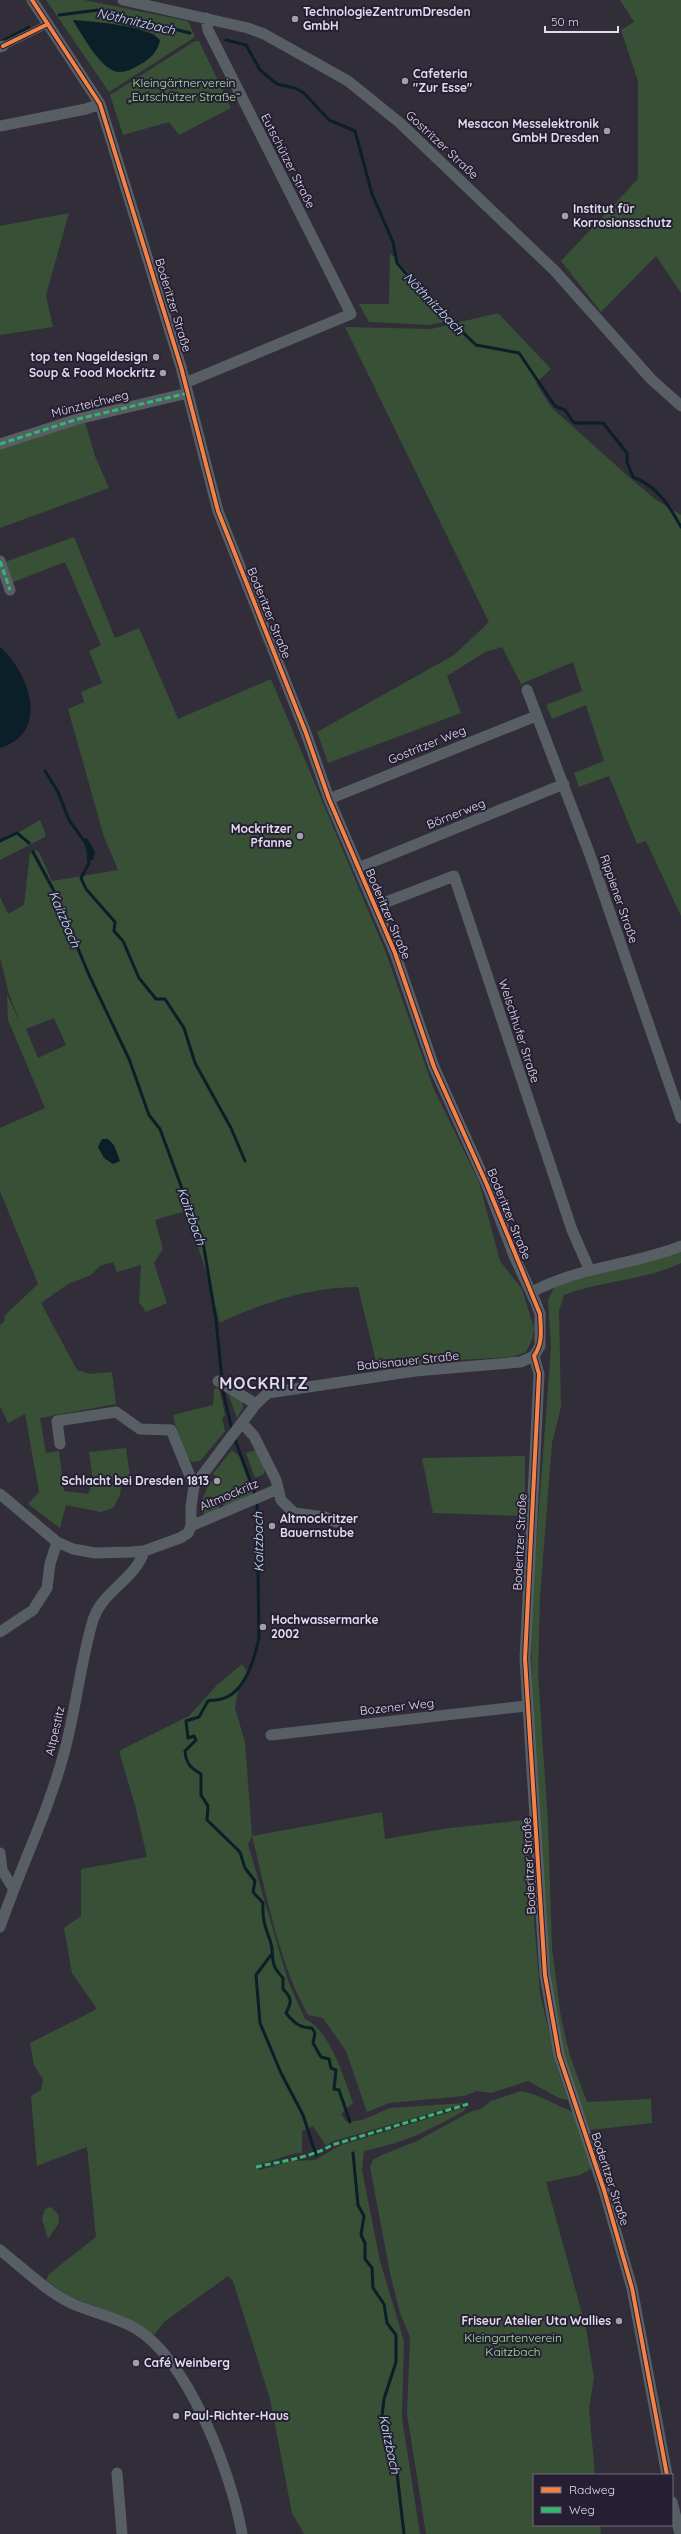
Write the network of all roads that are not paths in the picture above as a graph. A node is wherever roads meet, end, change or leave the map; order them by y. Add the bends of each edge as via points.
1 (32, 0) edge
2 (123, 0) edge
3 (206, 18) junction
4 (48, 24) junction
5 (2, 47) edge
6 (100, 104) junction
7 (0, 126) edge
8 (351, 314) joint
9 (186, 388) junction
10 (681, 406) edge
11 (0, 444) edge
12 (0, 561) edge
13 (10, 590) dead end
14 (526, 690) dead end
15 (536, 716) junction
16 (564, 784) junction
17 (329, 799) junction
18 (358, 868) junction
19 (376, 906) junction
20 (681, 1118) edge
21 (681, 1246) edge
22 (590, 1271) junction
23 (532, 1292) junction
24 (534, 1356) junction
25 (222, 1384) dead end
26 (285, 1390) joint
27 (256, 1404) junction
28 (240, 1428) junction
29 (60, 1444) dead end
30 (194, 1486) junction
31 (278, 1489) junction
32 (0, 1494) edge
33 (336, 1522) dead end
34 (191, 1526) junction
35 (57, 1542) junction
36 (144, 1551) junction
37 (0, 1632) edge
38 (526, 1706) junction
39 (271, 1735) dead end
40 (0, 1853) edge
41 (13, 1888) junction
42 (0, 1926) edge
43 (0, 2250) edge
44 (117, 2473) dead end
45 (667, 2474) edge
46 (673, 2506) edge
47 (122, 2534) edge
48 (242, 2534) edge
49 (680, 2534) edge

1 - 4 street, Boderitzer Straße
2 - 3 street, Gostritzer Straße
3 - 8 street, Eutschützer Straße via 208,30
3 - 10 street, Gostritzer Straße via 264,34 348,81 400,123 555,271 651,379
4 - 5 street
4 - 6 street, Boderitzer Straße
6 - 7 street
6 - 9 street, Boderitzer Straße
8 - 9 street, Münzteichweg
9 - 11 street, Münzteichweg
9 - 17 street, Boderitzer Straße via 218,511 306,733
12 - 13 street
14 - 15 street, Rippiener Straße
15 - 16 street, Rippiener Straße
15 - 17 street, Gostritzer Weg
16 - 18 street, Börnerweg
16 - 20 street, Rippiener Straße
17 - 18 street, Boderitzer Straße
18 - 19 street, Boderitzer Straße
19 - 22 street, Welschhufer Straße via 454,876 572,1230
19 - 23 street, Boderitzer Straße via 434,1067 487,1184 515,1258
21 - 22 street via 660,1254
22 - 23 street via 552,1281
23 - 24 street, Boderitzer Straße via 540,1314 542,1336
24 - 26 street, Babisnauer Straße via 510,1364 415,1371
24 - 38 street, Boderitzer Straße via 539,1374 525,1659
25 - 27 street
26 - 27 street, Altmockritz via 268,1393
27 - 28 street, Altmockritz
28 - 30 street, Altmockritz
28 - 31 street, Altmockritz via 254,1436
29 - 30 street, Altmockritz via 57,1421 116,1412 140,1429 171,1430
30 - 34 street, Altmockritz
31 - 33 street, Altmockritz via 281,1500 294,1513 325,1517
31 - 34 street, Altmockritz
32 - 35 street, Altmockritz
34 - 36 street, Altmockritz via 188,1533 180,1538
35 - 36 street, Altmockritz via 95,1553
35 - 37 street via 50,1564 47,1588 37,1604 33,1610
36 - 41 street, Altpestitz via 141,1562 104,1598 94,1619 64,1753 53,1789
38 - 39 street, Bozener Weg
38 - 45 street, Boderitzer Straße via 550,2015 566,2078 604,2190 632,2288
40 - 41 street via 2,1870
41 - 42 street, Altpestitz
43 - 48 street via 63,2298 136,2329 154,2342 170,2360 192,2394 206,2424 219,2456
44 - 47 street
46 - 49 street

